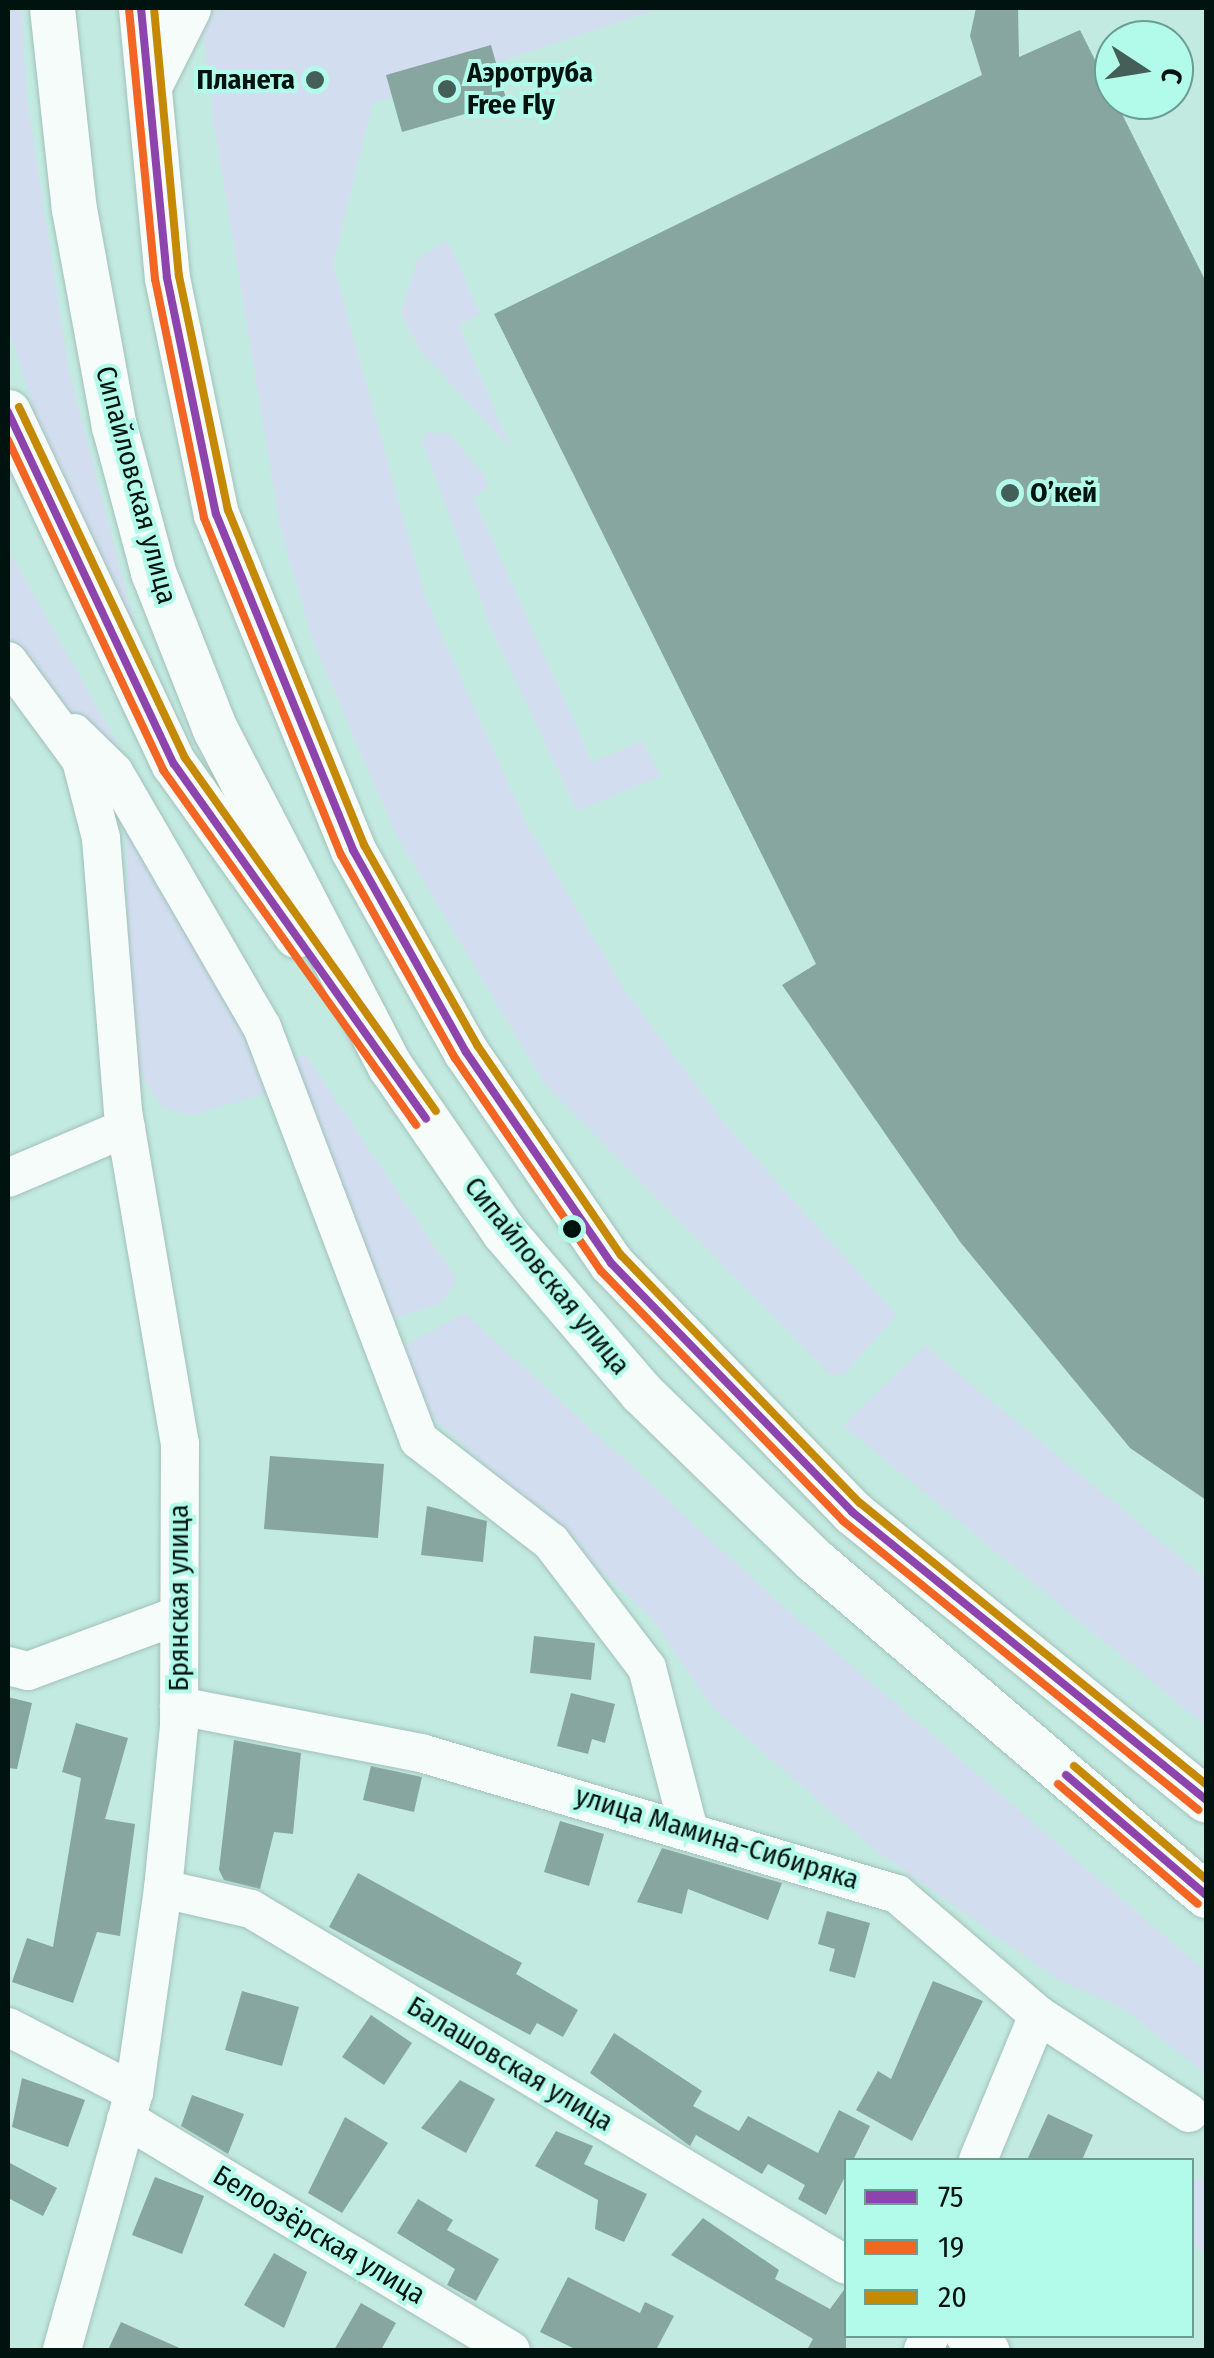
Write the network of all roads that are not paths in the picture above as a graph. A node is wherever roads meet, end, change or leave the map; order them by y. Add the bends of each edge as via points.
1 (52, 8) edge
2 (141, 8) edge
3 (188, 8) edge
4 (146, 93) junction
5 (11, 432) edge
6 (8, 661) edge
7 (54, 713) junction
8 (390, 1066) junction
9 (126, 1128) junction
10 (8, 1178) edge
11 (179, 1615) junction
12 (8, 1666) edge
13 (179, 1706) junction
14 (1206, 1800) edge
15 (688, 1826) junction
16 (163, 1889) junction
17 (1206, 1896) edge
18 (1038, 2015) junction
19 (8, 2026) edge
20 (130, 2105) junction
21 (1189, 2113) dead end
22 (979, 2158) edge
23 (844, 2264) edge
24 (62, 2350) edge
25 (512, 2350) edge

1 - 8 main road, Сипайловская улица via 80,245 114,426 153,572 215,730
2 - 4 main road
3 - 4 main road
4 - 14 main road via 167,278 216,514 353,850 466,1052 611,1263 852,1512
5 - 8 main road via 174,764
6 - 7 street
7 - 9 street, Брянская улица via 81,760 101,838
7 - 15 street via 114,772 262,1026 418,1440 552,1542 648,1668
8 - 17 main road, Сипайловская улица via 504,1232 641,1392 814,1560
9 - 10 street
9 - 11 street, Брянская улица via 180,1443
11 - 12 street via 28,1671
11 - 13 street, Брянская улица
13 - 15 street, улица Мамина-Сибиряка via 421,1753
13 - 16 street, Брянская улица
15 - 18 street, улица Мамина-Сибиряка via 896,1894
16 - 20 street, Брянская улица
16 - 23 street, Балашовская улица via 252,1910
18 - 21 street, улица Мамина-Сибиряка
18 - 22 street
19 - 20 street, Белоозёрская улица
20 - 24 street, Брянская улица
20 - 25 street, Белоозёрская улица

